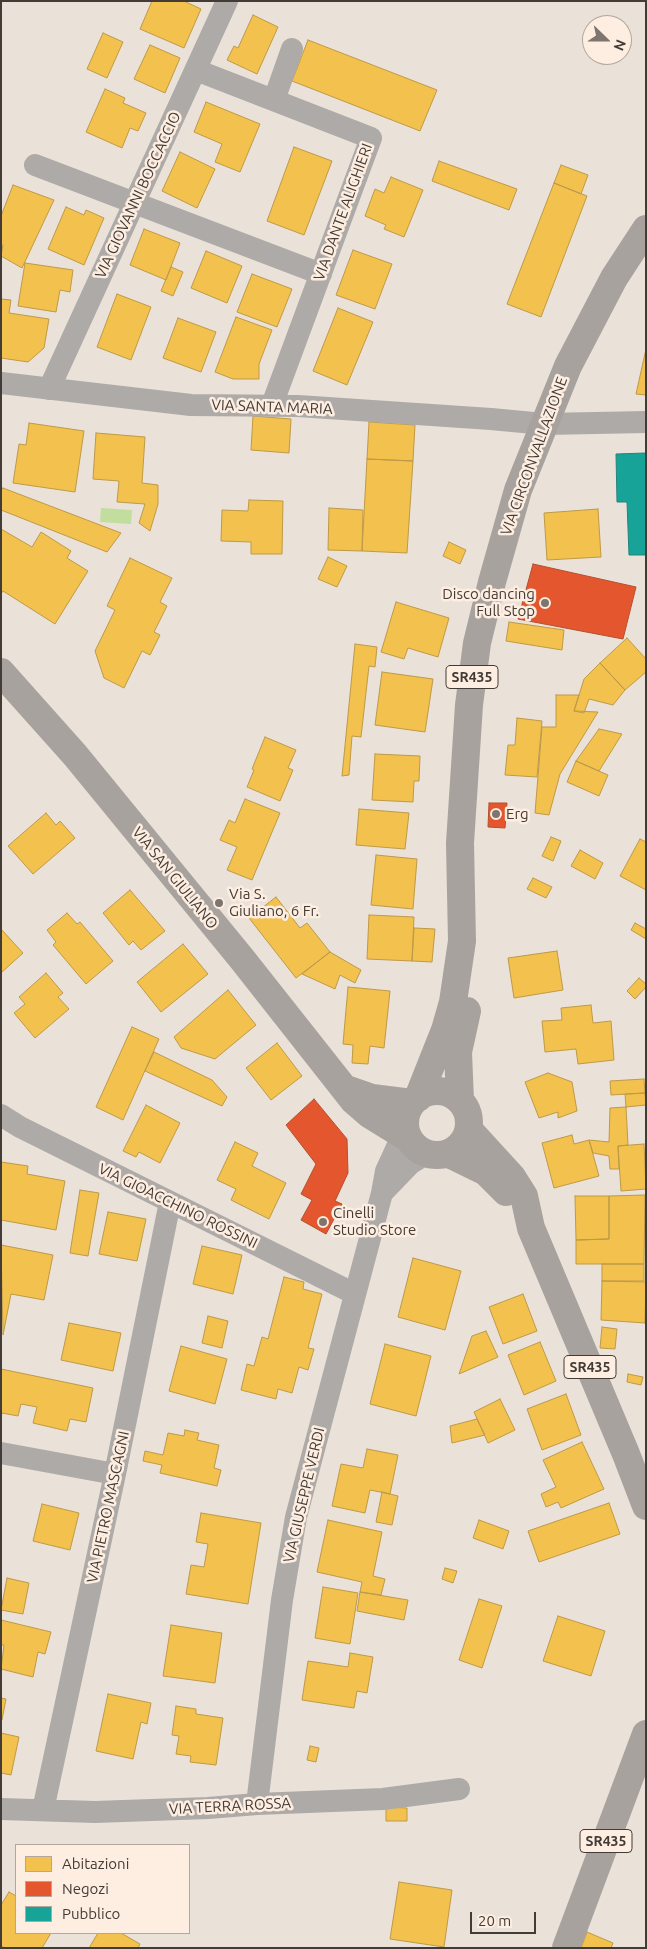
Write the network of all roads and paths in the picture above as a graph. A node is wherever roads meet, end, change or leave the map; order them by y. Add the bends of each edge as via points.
1 (227, 1) edge
2 (292, 49) dead end
3 (196, 70) junction
4 (274, 100) junction
5 (35, 166) dead end
6 (134, 203) junction
7 (646, 229) edge
8 (321, 274) junction
9 (1, 383) edge
10 (49, 389) junction
11 (272, 405) junction
12 (646, 422) edge
13 (544, 424) junction
14 (1, 672) edge
15 (462, 941) junction
16 (345, 1088) junction
17 (415, 1100) junction
18 (460, 1101) junction
19 (1, 1115) edge
20 (469, 1130) junction
21 (428, 1148) junction
22 (170, 1202) junction
23 (531, 1228) junction
24 (355, 1294) junction
25 (1, 1452) edge
26 (115, 1474) junction
27 (646, 1506) edge
28 (646, 1734) edge
29 (459, 1789) dead end
30 (257, 1804) junction
31 (1, 1810) edge
32 (43, 1810) junction
33 (566, 1948) edge

1 - 3 street, VIA GIOVANNI BOCCACCIO
2 - 4 street
3 - 4 street, VIA DANTE ALIGHIERI
3 - 6 street, VIA GIOVANNI BOCCACCIO
4 - 8 street, VIA DANTE ALIGHIERI via 372,138
5 - 6 street
6 - 8 street
6 - 10 street, VIA GIOVANNI BOCCACCIO
7 - 13 main road, VIA CIRCONVALLAZIONE / SR435 via 586,329
8 - 11 street, VIA DANTE ALIGHIERI
9 - 10 street, VIA SANTA MARIA
10 - 11 street, VIA SANTA MARIA via 191,405
11 - 13 street, VIA SANTA MARIA
12 - 13 street, VIA SANTA MARIA
13 - 15 main road, VIA CIRCONVALLAZIONE / SR435 via 506,528 477,643 469,705 461,825
14 - 16 main road, VIA SAN GIULIANO via 75,755
15 - 17 main road, VIA CIRCONVALLAZIONE / SR435 via 453,1002 445,1030
15 - 18 main road, VIA CIRCONVALLAZIONE / SR435 via 469,956 470,972 468,1004 458,1052
16 - 17 main road via 372,1098
16 - 21 main road, VIA SAN GIULIANO via 358,1106 369,1114
17 - 18 main road via 430,1092 443,1092
17 - 21 main road, VIA CIRCONVALLAZIONE / SR435 via 406,1116 406,1131
18 - 20 main road, VIA CIRCONVALLAZIONE / SR435 via 468,1113
19 - 22 street, VIA GIOACCHINO ROSSINI
20 - 21 main road via 464,1142
20 - 23 main road, SR435 via 504,1166 519,1187
21 - 23 main road, SR435 via 476,1166 493,1178
21 - 24 street, VIA GIUSEPPE VERDI via 397,1147 390,1160
22 - 24 street, VIA GIOACCHINO ROSSINI
22 - 26 street, VIA PIETRO MASCAGNI
23 - 27 main road, SR435
24 - 30 street, VIA GIUSEPPE VERDI via 291,1542
25 - 26 street
26 - 32 street, VIA PIETRO MASCAGNI
28 - 33 main road, SR435
29 - 30 street, VIA TERRA ROSSA via 383,1799
30 - 32 street, VIA TERRA ROSSA via 95,1812
31 - 32 street, VIA TERRA ROSSA

